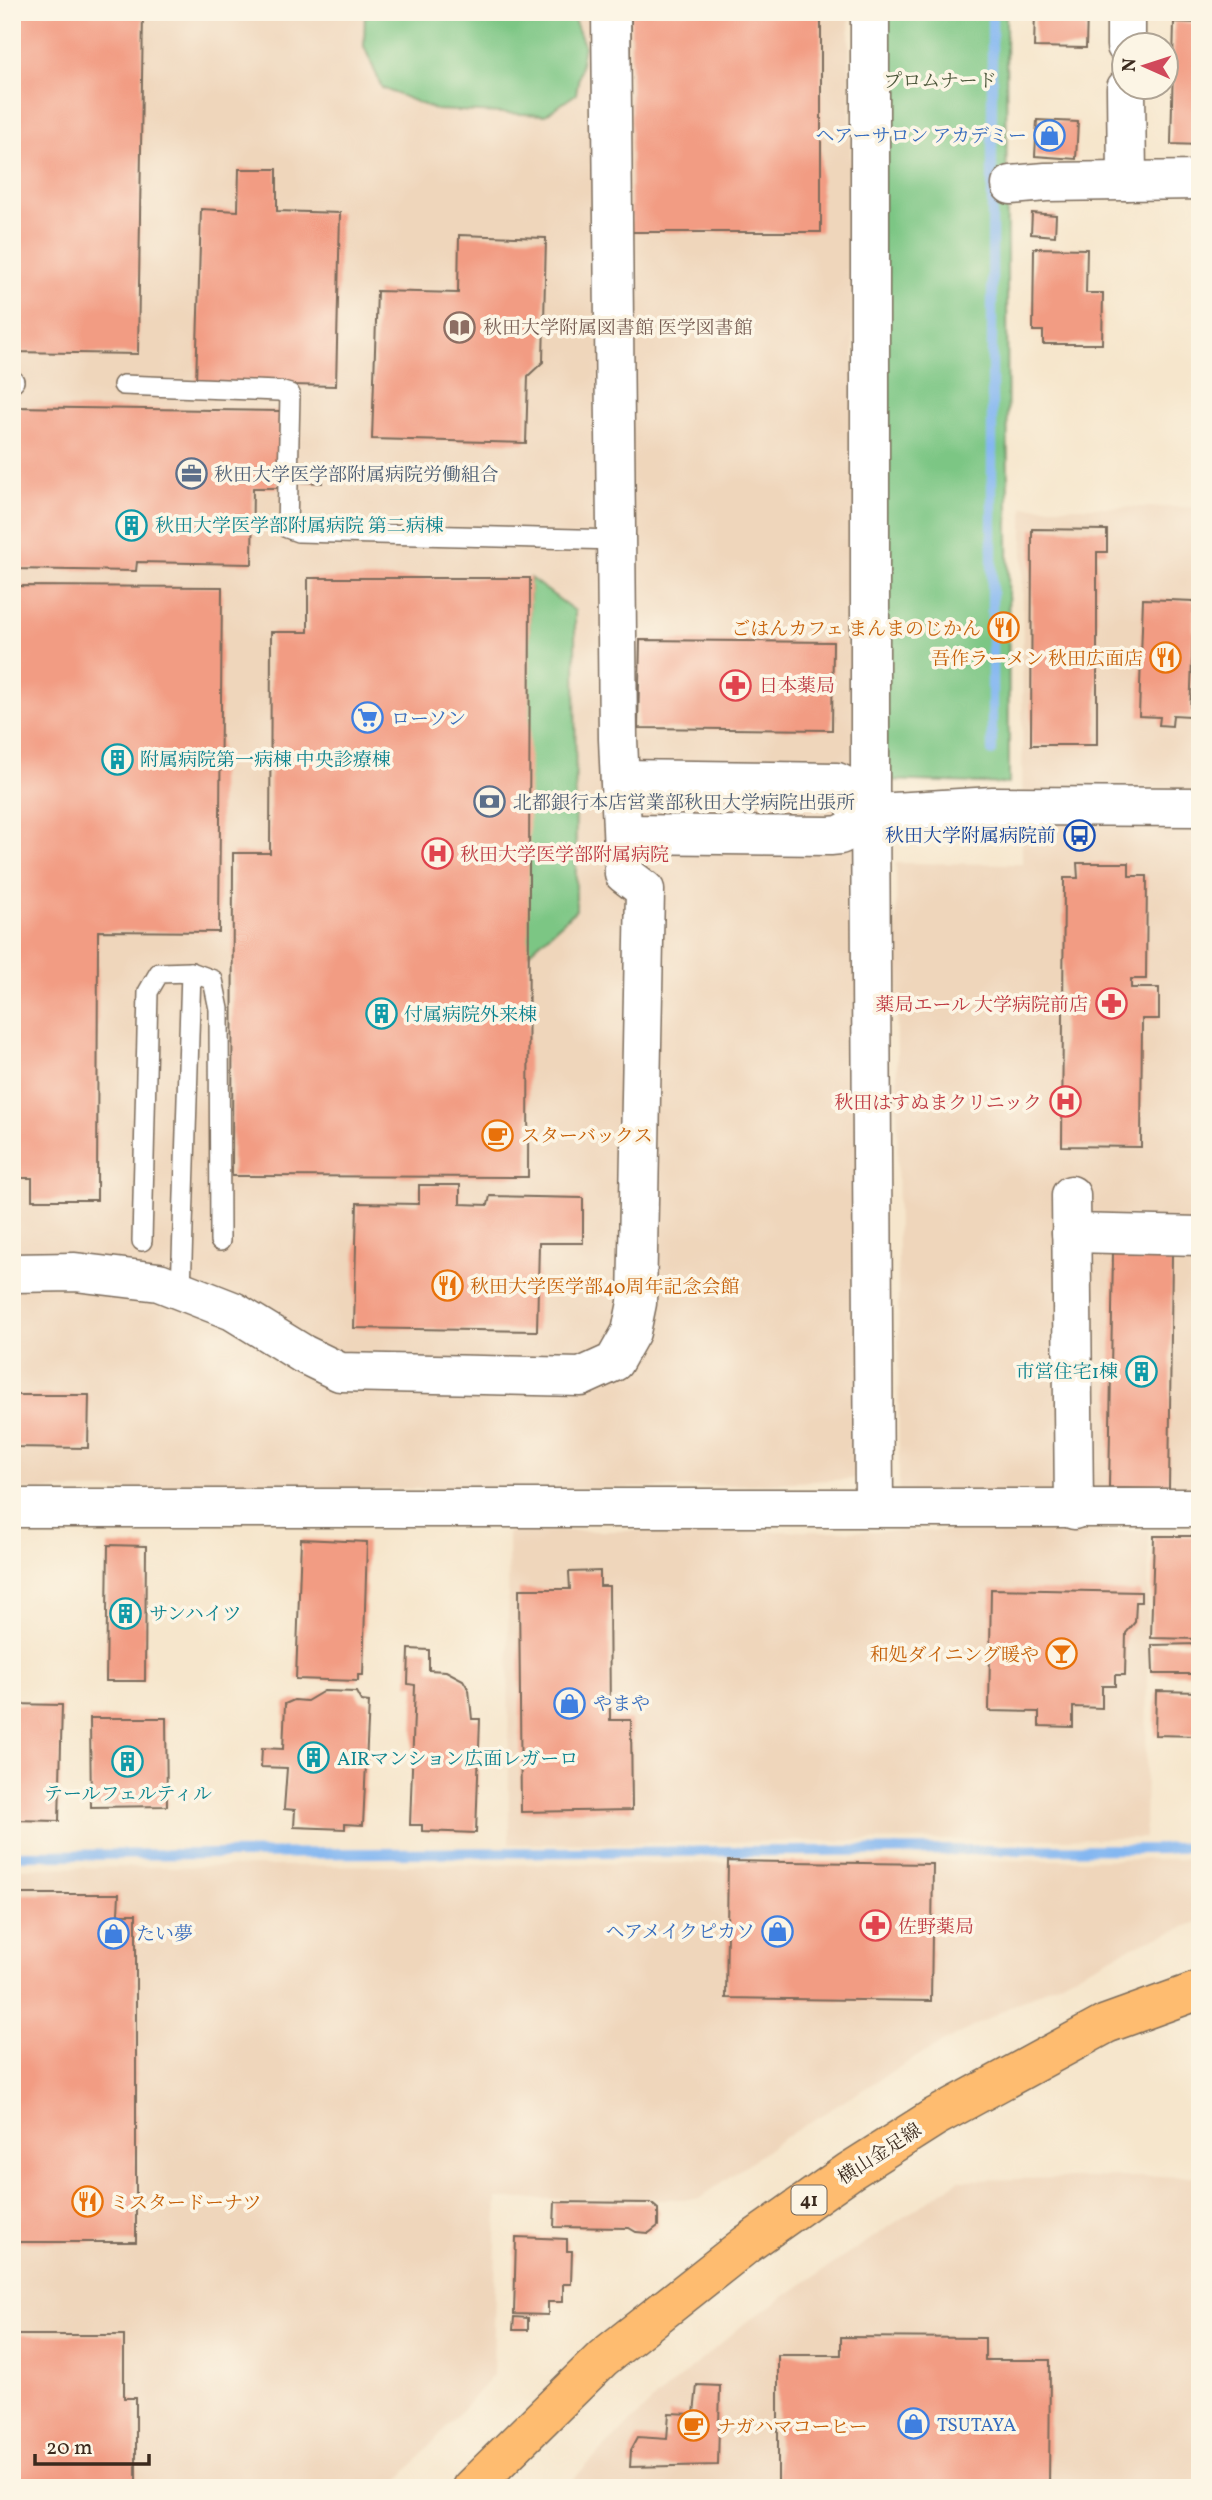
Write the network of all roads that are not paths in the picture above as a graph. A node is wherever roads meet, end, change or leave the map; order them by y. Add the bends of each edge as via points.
1 (611, 12) edge
2 (870, 12) edge
3 (1126, 12) edge
4 (1126, 32) edge
5 (1126, 102) edge
6 (1200, 180) edge
7 (1127, 181) junction
8 (1010, 185) dead end
9 (122, 386) dead end
10 (616, 540) junction
11 (620, 779) junction
12 (1200, 807) edge
13 (866, 814) junction
14 (623, 834) junction
15 (191, 972) junction
16 (1070, 1195) dead end
17 (1071, 1233) junction
18 (1200, 1236) edge
19 (142, 1241) dead end
20 (220, 1241) dead end
21 (12, 1273) edge
22 (181, 1291) junction
23 (874, 1507) junction
24 (12, 1508) edge
25 (1200, 1508) edge
26 (1074, 1510) junction
27 (1200, 1990) edge
28 (471, 2488) edge

1 - 10 street
2 - 13 street
3 - 4 street
5 - 7 street
6 - 7 street
7 - 8 street
9 - 10 lane via 290,394 287,528 298,532
10 - 11 street
11 - 13 street via 837,782
11 - 14 street
12 - 13 street via 993,806
13 - 14 street via 858,826 840,835
13 - 23 street
14 - 22 street via 624,874 645,890 645,901 636,1303 631,1332 614,1362 581,1377 340,1371 233,1311
15 - 19 lane via 159,973 148,992
15 - 20 lane via 213,980 219,1009
15 - 22 lane
16 - 17 street
17 - 18 street
17 - 26 street
21 - 22 street via 75,1272 159,1282
23 - 24 street
23 - 26 street
25 - 26 street
27 - 28 main road, 横山金足線 / 41 via 1094,2030 934,2117 850,2171 747,2244 603,2358

